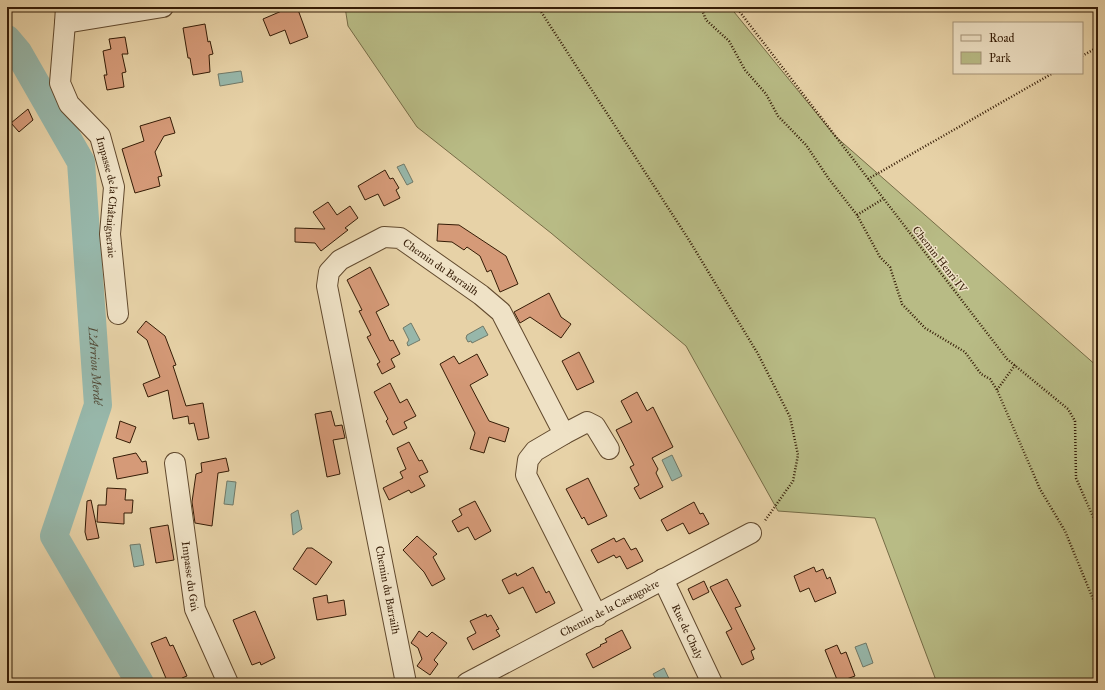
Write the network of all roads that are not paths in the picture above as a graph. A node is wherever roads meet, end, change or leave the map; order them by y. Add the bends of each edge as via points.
1 (163, 7) edge
2 (66, 15) edge
3 (118, 314) dead end
4 (564, 434) junction
5 (609, 449) dead end
6 (174, 463) dead end
7 (752, 533) road end
8 (663, 579) junction
9 (597, 616) junction
10 (487, 678) edge
11 (228, 683) edge
12 (406, 683) edge
13 (467, 683) edge
14 (712, 683) edge

1 - 2 street, Impasse de la Châtaigneraie
2 - 3 street, Impasse de la Châtaigneraie via 60,83 69,104 100,136 114,187 110,234
4 - 5 street via 587,422 595,426
4 - 9 street via 535,451 528,460 526,475
4 - 12 street, Chemin du Barrailh via 500,312 481,295 400,238 384,237 340,260 329,272 327,286
6 - 11 street, Impasse du Gui via 195,609
7 - 8 street, Chemin de la Castagnère
8 - 9 street, Chemin de la Castagnère
8 - 14 street, Rue de Chaly
9 - 10 street, Chemin de la Castagnère
10 - 13 street, Chemin de la Castagnère

